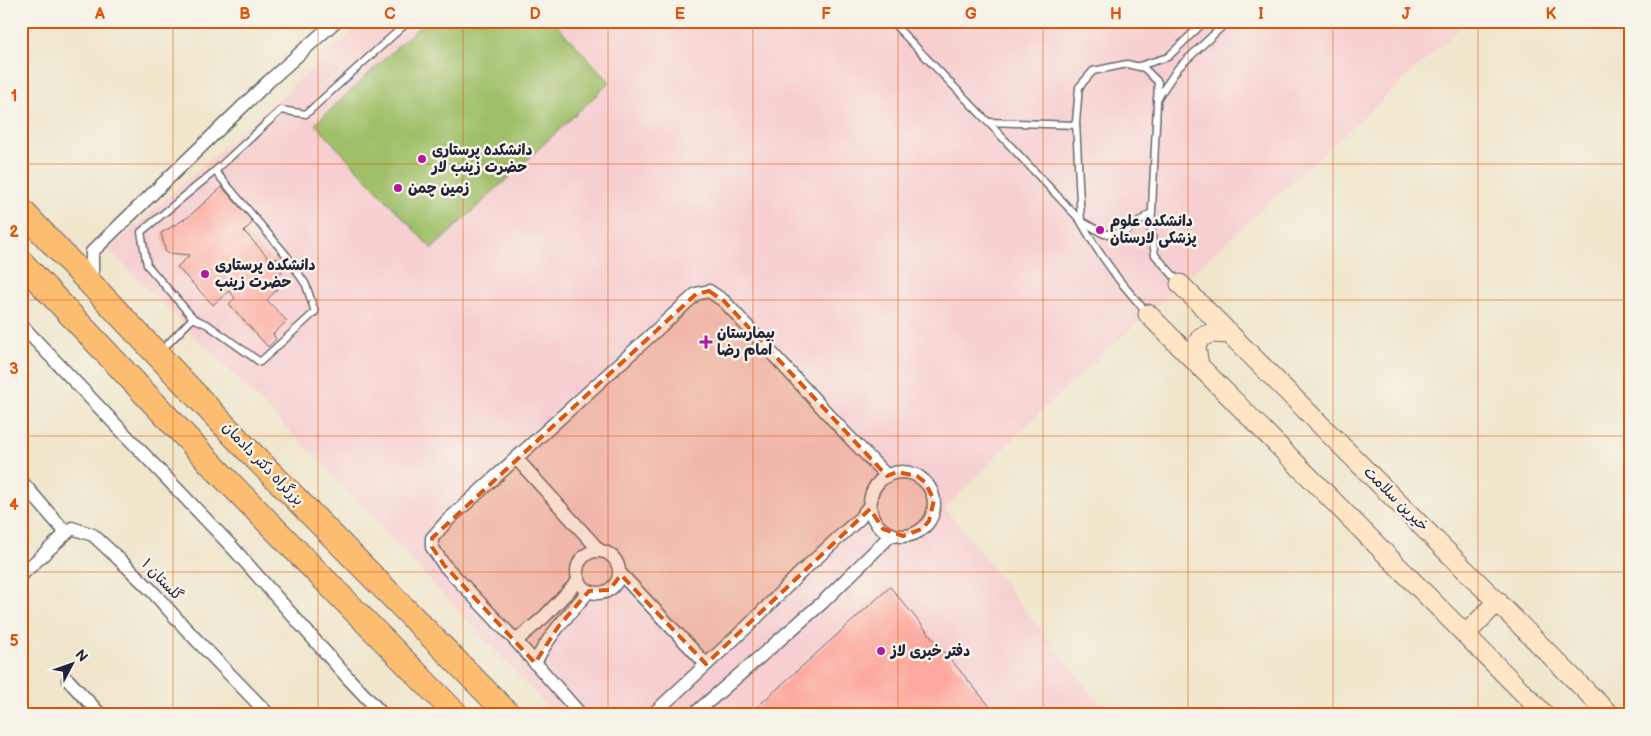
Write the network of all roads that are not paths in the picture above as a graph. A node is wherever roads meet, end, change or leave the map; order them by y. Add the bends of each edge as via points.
1 (336, 21) edge
2 (408, 21) edge
3 (891, 21) edge
4 (1205, 21) edge
5 (1228, 21) edge
6 (1137, 66) junction
7 (1157, 100) junction
8 (988, 122) junction
9 (1076, 125) junction
10 (215, 171) junction
11 (21, 210) edge
12 (1151, 213) junction
13 (1081, 221) junction
14 (21, 262) edge
15 (1180, 284) joint
16 (92, 285) junction
17 (1148, 314) joint
18 (193, 318) junction
19 (21, 325) edge
20 (1230, 334) junction
21 (158, 354) junction
22 (1200, 366) junction
23 (241, 443) junction
24 (516, 458) junction
25 (215, 468) junction
26 (887, 476) junction
27 (21, 481) edge
28 (870, 500) junction
29 (66, 533) junction
30 (892, 534) junction
31 (599, 550) junction
32 (620, 573) junction
33 (21, 575) edge
34 (579, 580) junction
35 (589, 591) junction
36 (1498, 601) junction
37 (1466, 634) junction
38 (516, 641) junction
39 (535, 663) junction
40 (706, 664) junction
41 (68, 680) dead end
42 (101, 715) edge
43 (269, 715) edge
44 (383, 715) edge
45 (457, 715) edge
46 (510, 715) edge
47 (581, 715) edge
48 (652, 715) edge
49 (693, 715) edge
50 (1545, 715) edge
51 (1610, 715) edge

1 - 16 street via 269,80 92,252
2 - 10 lane via 306,114 281,110
3 - 8 lane
4 - 6 lane via 1168,57
5 - 7 lane via 1178,68
6 - 7 lane via 1144,68 1158,82
6 - 9 lane via 1127,64 1093,71 1079,87
7 - 12 lane
8 - 9 lane
8 - 13 lane
9 - 13 lane
10 - 18 lane via 141,232 147,266
10 - 18 lane via 287,256 306,285 315,312 260,362
11 - 16 highway, بزرگراه دکتر دادمان
12 - 13 lane via 1124,233 1104,234
12 - 15 lane via 1155,255
13 - 17 lane via 1097,250
14 - 25 highway
15 - 20 street, خیرین سلامت
16 - 21 highway, بزرگراه دکتر دادمان
17 - 22 street
18 - 21 lane
19 - 44 street via 233,548
20 - 22 street via 1212,333 1201,337 1196,346
20 - 36 street, خیرین سلامت
21 - 23 highway, بزرگراه دکتر دادمان
22 - 37 street
23 - 25 highway
23 - 46 highway, بزرگراه دکتر دادمان
24 - 26 street via 696,294 709,291 724,301
24 - 31 street
24 - 38 street via 432,538 432,547 444,565
25 - 45 highway
26 - 28 street via 873,490
26 - 30 street via 907,472 917,476 928,486 934,500 931,516 922,529 903,536
27 - 29 street
28 - 30 street via 875,521
28 - 40 street via 860,518
29 - 33 street
29 - 43 street, گلستان ۱ via 72,528 93,535 152,591
30 - 49 street via 823,602
31 - 32 street via 612,555
31 - 34 street via 586,554 581,560 577,574
32 - 35 street via 609,590
32 - 40 street
34 - 35 street
34 - 38 street
35 - 39 street via 543,647
36 - 37 street
36 - 51 street, خیرین سلامت
37 - 50 street
38 - 39 street
39 - 47 street
40 - 48 street
41 - 42 street

